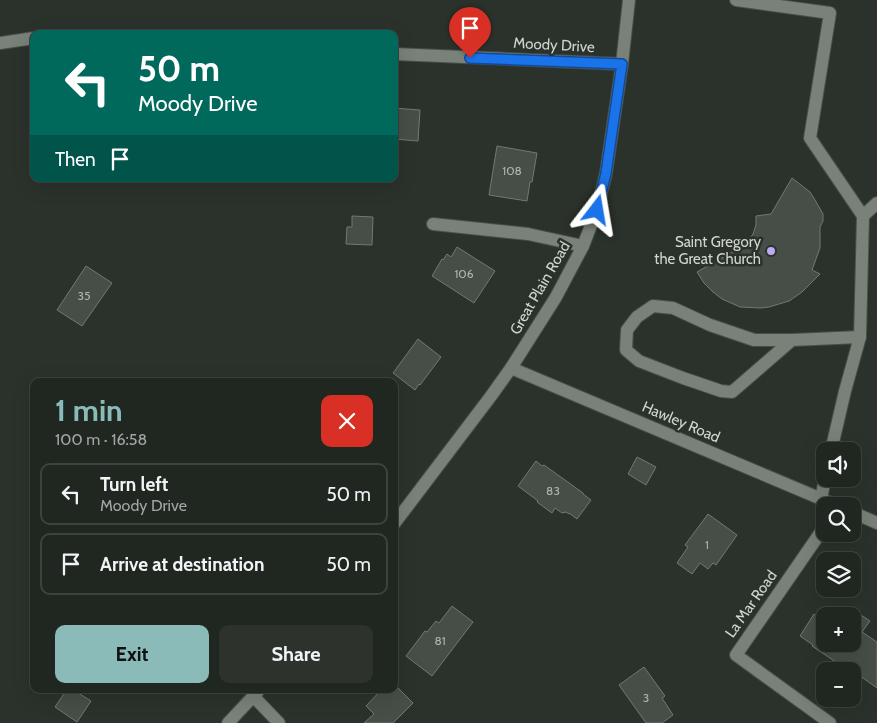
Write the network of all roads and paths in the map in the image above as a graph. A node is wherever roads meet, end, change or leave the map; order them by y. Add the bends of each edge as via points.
1 (628, 0) edge
2 (736, 0) edge
3 (30, 39) edge
4 (0, 43) edge
5 (398, 54) edge
6 (622, 64) junction
7 (877, 203) edge
8 (863, 216) junction
9 (433, 224) dead end
10 (583, 246) junction
11 (860, 337) junction
12 (792, 340) junction
13 (511, 368) junction
14 (834, 442) edge
15 (816, 497) edge
16 (861, 516) edge
17 (398, 519) edge
18 (877, 523) edge
19 (816, 539) edge
20 (257, 693) edge
21 (228, 723) edge
22 (279, 723) edge
23 (830, 723) edge

1 - 6 street, Great Plain Road
2 - 8 street via 830,13 810,138
3 - 4 street
5 - 6 street, Moody Drive
6 - 10 street, Great Plain Road via 606,173 597,210
7 - 8 street
8 - 11 street
9 - 10 street via 528,234
10 - 13 street, Great Plain Road via 556,297
11 - 12 street
11 - 14 street
12 - 12 street via 754,340 673,308 653,306 637,317 627,330 626,350 639,361 721,391 732,392
13 - 15 street, Hawley Road
13 - 17 street, Great Plain Road
16 - 18 street
19 - 23 street, La Mar Road via 736,655
20 - 21 street
20 - 22 street

